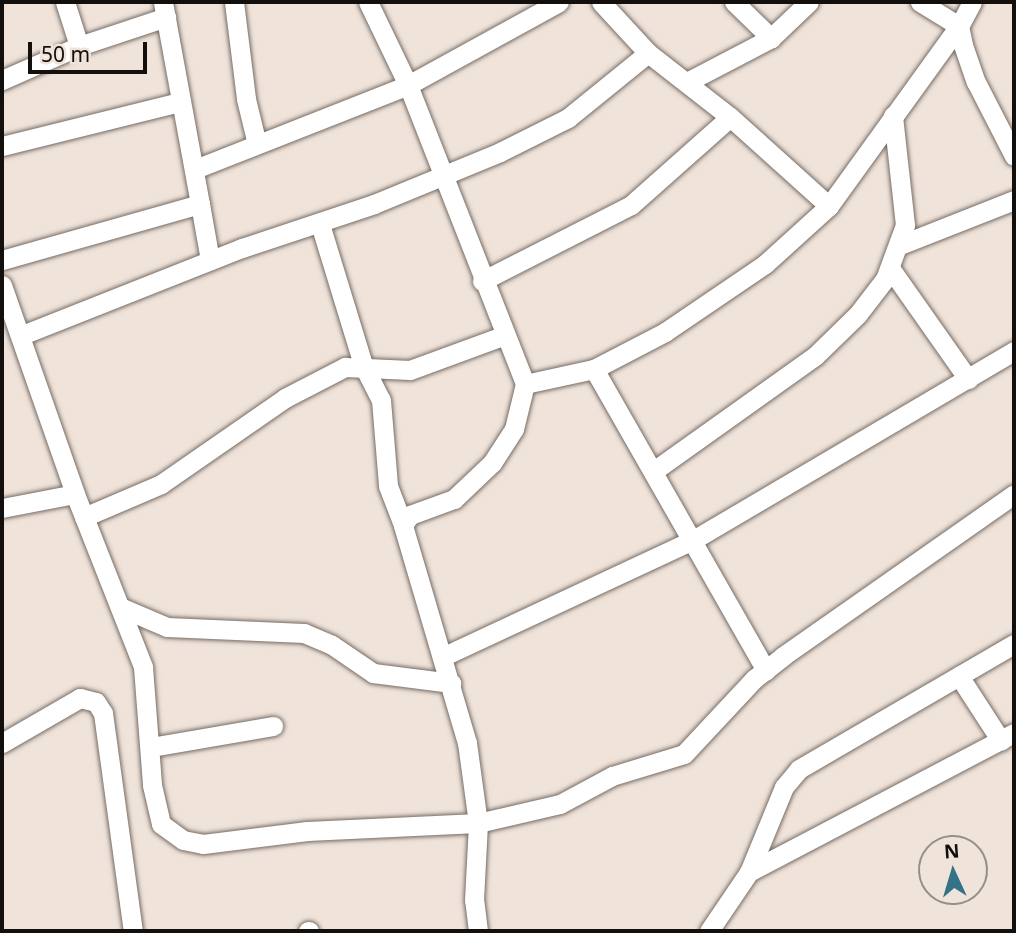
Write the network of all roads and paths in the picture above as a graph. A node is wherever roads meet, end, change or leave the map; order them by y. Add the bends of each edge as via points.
1 (65, 2) edge
2 (234, 2) edge
3 (368, 2) edge
4 (559, 2) edge
5 (601, 2) edge
6 (734, 2) edge
7 (809, 2) edge
8 (920, 2) edge
9 (972, 2) edge
10 (165, 9) edge
11 (959, 26) junction
12 (771, 38) junction
13 (79, 46) junction
14 (648, 53) junction
15 (2, 80) edge
16 (687, 82) junction
17 (408, 85) junction
18 (180, 103) junction
19 (893, 116) junction
20 (730, 117) junction
21 (257, 144) junction
22 (2, 146) edge
23 (1014, 156) edge
24 (195, 169) junction
25 (444, 176) junction
26 (1014, 200) edge
27 (200, 204) junction
28 (829, 206) junction
29 (320, 223) junction
30 (900, 245) junction
31 (2, 260) edge
32 (210, 260) junction
33 (890, 268) junction
34 (482, 281) junction
35 (2, 285) edge
36 (22, 335) junction
37 (505, 335) junction
38 (1014, 351) edge
39 (363, 365) junction
40 (594, 369) junction
41 (968, 379) junction
42 (525, 384) junction
43 (655, 470) junction
44 (75, 494) junction
45 (1014, 494) edge
46 (2, 508) edge
47 (84, 517) junction
48 (403, 524) junction
49 (693, 540) junction
50 (120, 607) junction
51 (1014, 644) edge
52 (442, 657) junction
53 (766, 670) junction
54 (959, 676) junction
55 (451, 683) junction
56 (273, 726) dead end
57 (1008, 737) edge
58 (2, 743) edge
59 (151, 747) junction
60 (478, 823) junction
61 (749, 872) junction
62 (133, 931) edge
63 (478, 931) edge
64 (709, 931) edge

1 - 13 street
2 - 21 street via 246,99
3 - 17 street
4 - 17 street
5 - 14 street
6 - 12 street
7 - 12 street
8 - 11 street
9 - 11 street
10 - 13 street
10 - 18 street
11 - 19 street
11 - 23 street via 976,82
12 - 16 street
13 - 15 street
14 - 16 street
14 - 25 street via 568,118
16 - 20 street
17 - 21 street
17 - 25 street
18 - 22 street
18 - 24 street
19 - 28 street
19 - 30 street via 906,207
20 - 28 street
20 - 34 street via 631,205
21 - 24 street
24 - 27 street
25 - 29 street
25 - 34 street
26 - 30 street
27 - 31 street
27 - 32 street
28 - 40 street via 765,264 718,298
29 - 32 street
29 - 39 street
30 - 33 street
32 - 36 street
33 - 41 street
33 - 43 street via 858,314 815,356
34 - 37 street
35 - 36 street
36 - 44 street
37 - 39 street via 410,370 382,371
37 - 42 street
38 - 41 street
39 - 47 street via 345,367 285,398 161,484
39 - 48 street via 382,401 388,486
40 - 42 street
40 - 43 street
41 - 49 street via 779,491 708,527
42 - 48 street via 514,429 492,463 454,499 410,515
43 - 49 street
44 - 46 street
44 - 47 street
45 - 53 street
47 - 50 street
48 - 52 street
49 - 52 street
49 - 53 street
50 - 55 street via 167,627 304,632 373,673
50 - 59 street via 143,667
51 - 54 street
52 - 55 street
53 - 60 street via 684,754 612,776 560,804
54 - 57 street
54 - 61 street via 799,769 784,787
55 - 60 street via 467,743
56 - 59 street
57 - 61 street
58 - 62 street via 80,698 96,702 103,713
59 - 60 street via 156,809 168,832 183,840 203,844 307,831
60 - 63 street via 474,901
61 - 64 street

